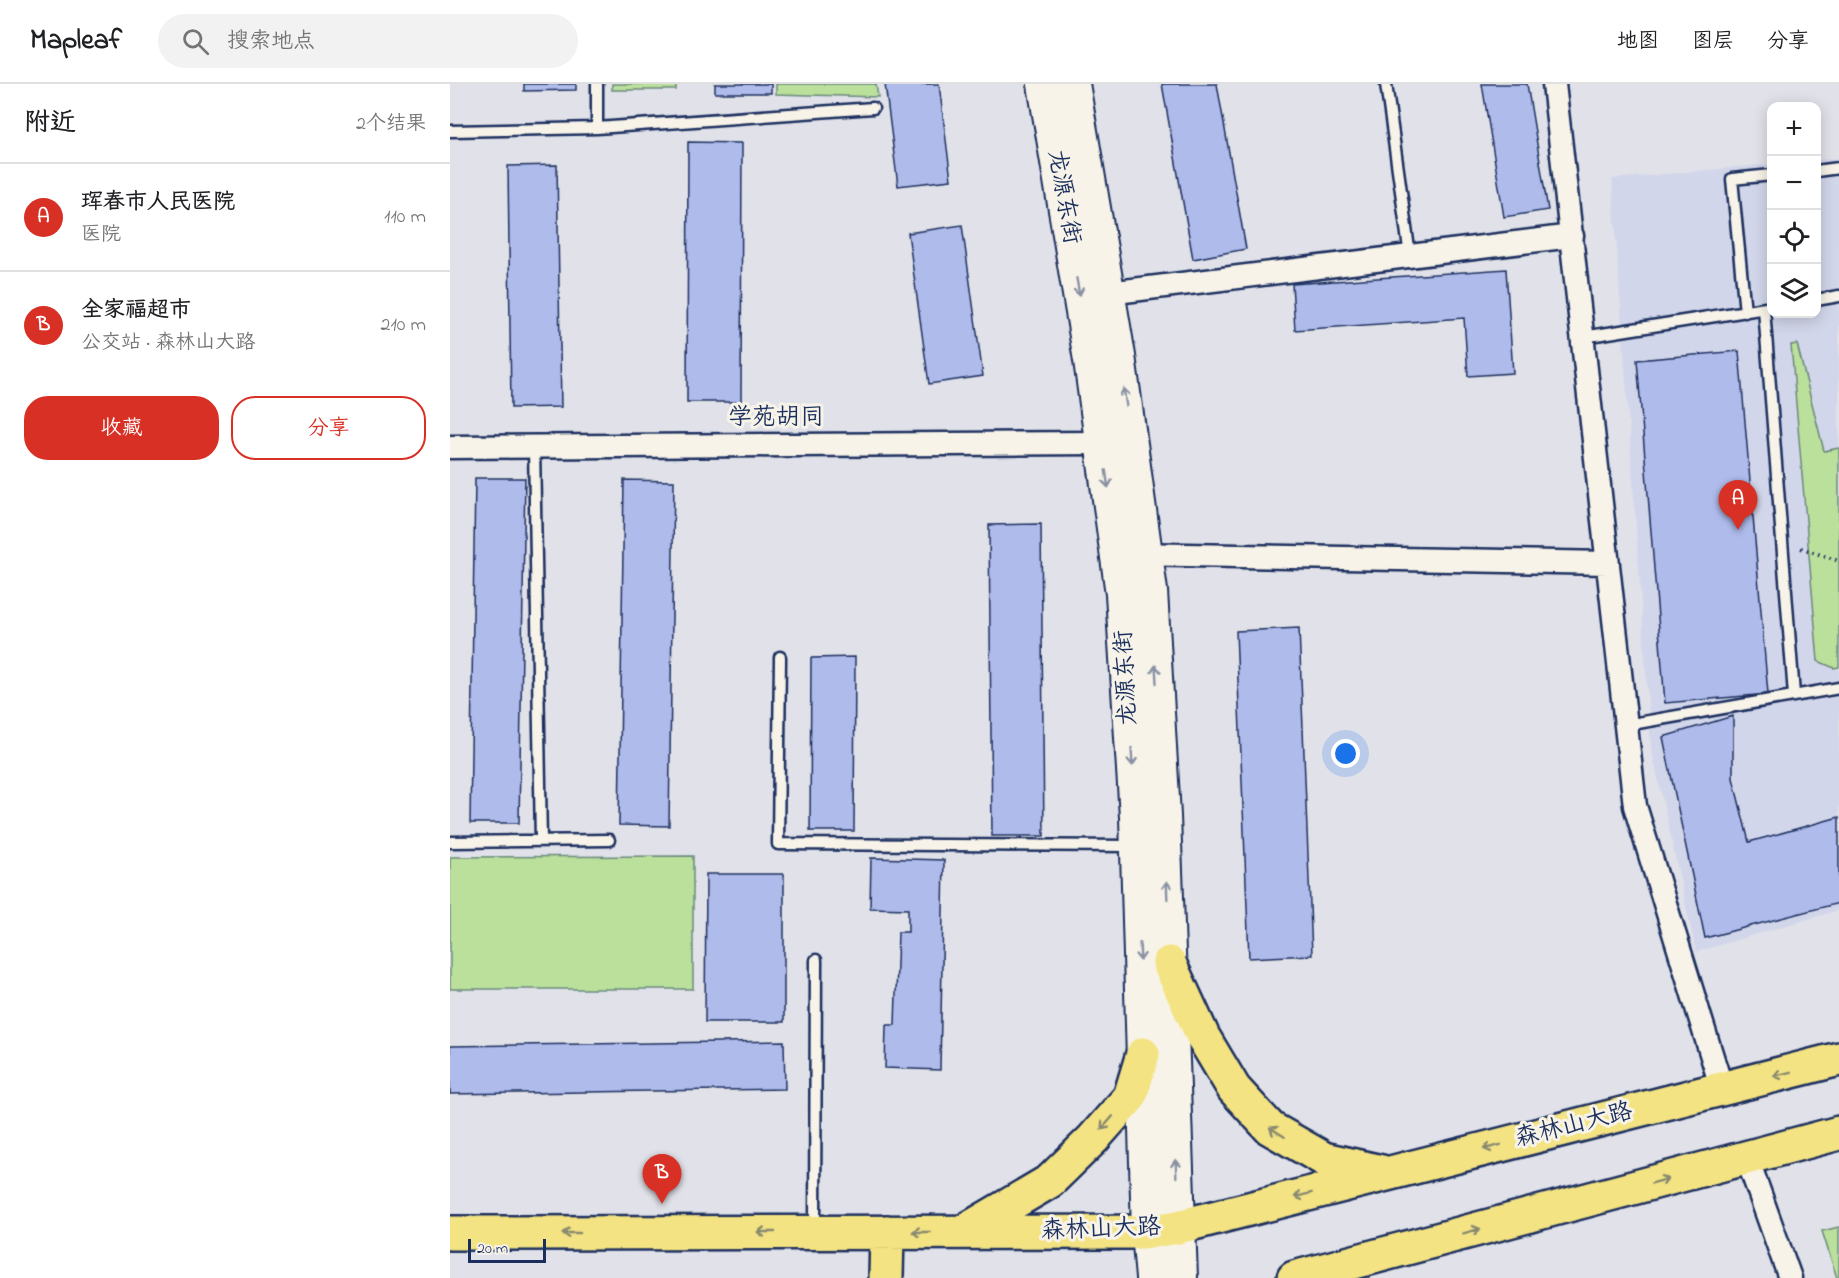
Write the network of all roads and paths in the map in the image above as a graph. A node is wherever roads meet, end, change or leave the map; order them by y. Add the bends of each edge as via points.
1 (597, 84) edge
2 (1044, 84) edge
3 (1073, 84) edge
4 (1386, 84) edge
5 (1554, 84) edge
6 (873, 108) dead end
7 (597, 128) junction
8 (450, 131) edge
9 (1839, 168) edge
10 (1821, 170) edge
11 (1767, 176) edge
12 (1572, 236) junction
13 (1410, 256) junction
14 (1108, 292) junction
15 (1839, 296) edge
16 (1821, 299) edge
17 (1767, 308) edge
18 (1745, 312) junction
19 (1769, 318) edge
20 (1583, 338) junction
21 (1102, 443) junction
22 (450, 447) edge
23 (534, 447) junction
24 (1782, 544) junction
25 (1131, 554) junction
26 (1839, 561) edge
27 (1608, 563) junction
28 (780, 657) dead end
29 (1839, 688) edge
30 (1794, 695) junction
31 (1626, 725) junction
32 (609, 840) dead end
33 (541, 841) junction
34 (450, 842) edge
35 (1136, 846) junction
36 (816, 960) dead end
37 (1169, 963) junction
38 (1143, 1054) junction
39 (1839, 1059) edge
40 (1722, 1089) junction
41 (1839, 1133) edge
42 (1747, 1158) junction
43 (1389, 1173) junction
44 (1163, 1229) junction
45 (815, 1232) junction
46 (887, 1232) junction
47 (964, 1232) junction
48 (450, 1233) edge
49 (1415, 1246) junction
50 (886, 1278) edge
51 (1152, 1278) edge
52 (1181, 1278) edge
53 (1294, 1278) edge
54 (1377, 1278) edge
55 (1790, 1278) edge

1 - 7 lane
2 -> 21 main road, 龙源东街
3 - 14 main road, 龙源东街
4 - 13 lane
5 - 12 street
6 - 7 lane
7 - 8 lane
9 - 10 lane
11 - 18 lane via 1732,179
12 - 13 street
12 - 20 street
13 - 14 street
25 -> 14 main road, 龙源东街 via 1119,356
15 - 16 lane
17 - 18 lane
18 - 20 lane
19 - 24 lane
20 - 27 street
21 - 23 street, 学苑胡同
21 -> 25 main road, 龙源东街
22 - 23 street, 学苑胡同
23 - 33 lane
24 - 26 path
24 - 30 lane
25 - 27 street
25 -> 35 main road, 龙源东街 via 1122,594
37 -> 25 main road, 龙源东街 via 1151,591
27 - 31 street
28 - 35 lane via 778,844
29 - 30 lane
30 - 31 lane
31 - 40 street via 1635,806
32 - 33 lane
33 - 34 lane
35 -> 38 main road, 龙源东街
36 - 45 lane
43 -> 37 main road via 1324,1159 1270,1128 1234,1089 1203,1037
44 -> 37 main road, 龙源东街
38 - 44 main road, 龙源东街
38 -> 47 main road via 1130,1096 1050,1181
39 -> 40 main road, 森林山大路
40 -> 43 main road, 森林山大路
41 - 42 main road
49 -> 42 main road
42 - 55 street
43 -> 44 main road, 森林山大路
44 - 47 main road, 森林山大路
44 - 51 main road, 龙源东街
44 - 52 main road, 龙源东街
45 - 46 main road, 森林山大路
45 -> 48 main road, 森林山大路
47 -> 46 main road, 森林山大路
46 - 50 main road
49 - 53 main road
49 - 54 main road

